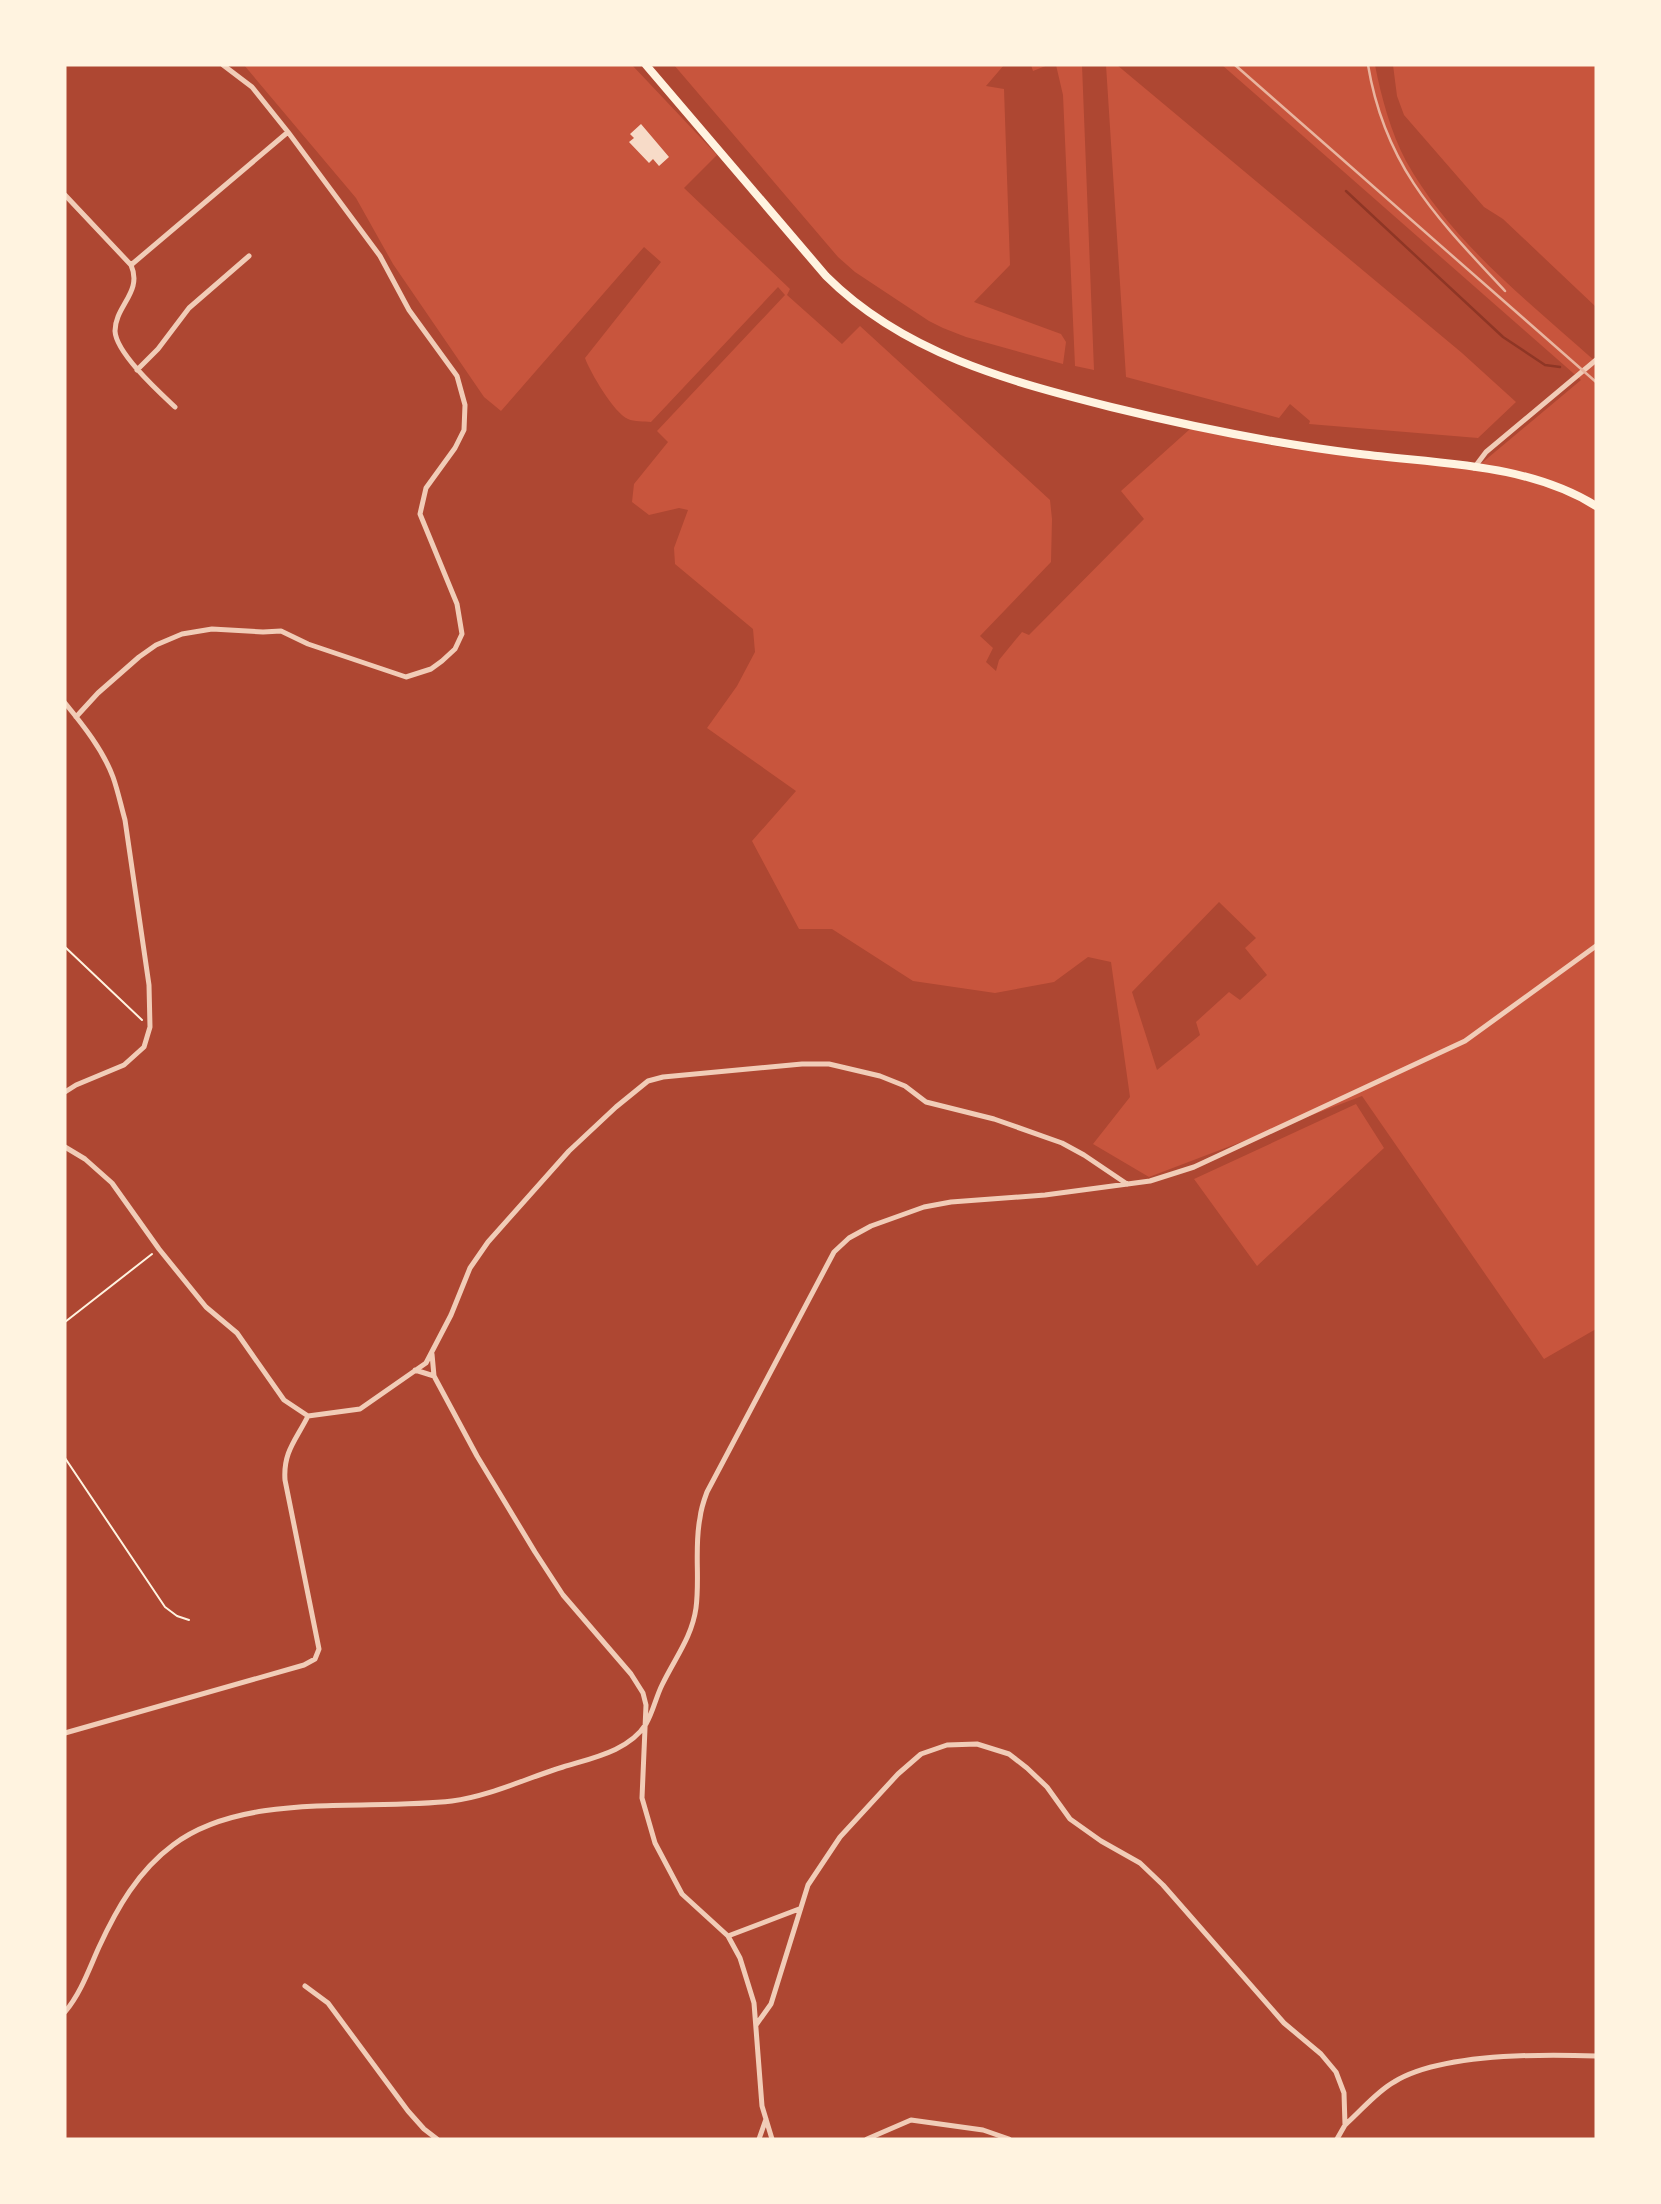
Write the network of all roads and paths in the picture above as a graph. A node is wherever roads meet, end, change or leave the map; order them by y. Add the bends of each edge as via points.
1 (223, 65) edge
2 (646, 65) edge
3 (288, 132) junction
4 (65, 195) edge
5 (249, 256) dead end
6 (131, 264) junction
7 (1596, 359) edge
8 (137, 370) junction
9 (175, 407) dead end
10 (1474, 468) junction
11 (1596, 506) edge
12 (65, 703) edge
13 (76, 716) junction
14 (1596, 946) edge
15 (65, 947) edge
16 (150, 1027) junction
17 (65, 1092) edge
18 (65, 1147) edge
19 (1127, 1184) junction
20 (159, 1249) junction
21 (65, 1322) edge
22 (432, 1353) junction
23 (415, 1370) junction
24 (434, 1376) junction
25 (308, 1416) junction
26 (65, 1458) edge
27 (189, 1620) dead end
28 (646, 1724) junction
29 (65, 1733) edge
30 (799, 1909) junction
31 (728, 1936) junction
32 (305, 1986) dead end
33 (65, 2012) edge
34 (756, 2025) junction
35 (1596, 2056) edge
36 (766, 2119) junction
37 (1345, 2125) junction
38 (438, 2139) edge
39 (759, 2139) edge
40 (772, 2139) edge
41 (867, 2139) edge
42 (1009, 2139) edge
43 (1338, 2139) edge

1 - 3 street via 252,86
2 - 10 main road via 826,276 862,308 930,349 1090,402 1187,425 1273,443
3 - 6 street
3 - 13 street via 380,256 409,310 463,390 466,418 460,440 426,488 420,513 457,604 460,642 431,669 405,677 281,631 196,631 139,657
4 - 6 street
5 - 8 street via 189,308
6 - 8 street via 135,284 115,332
7 - 10 street
8 - 9 street
10 - 11 main road via 1537,480
12 - 13 street
13 - 16 street via 113,777 125,820 150,993
14 - 19 street via 1455,1046 1194,1167 1169,1177
15 - 16 path
16 - 17 street via 144,1047 124,1065
18 - 20 street via 112,1183
19 - 22 street via 1062,1143 926,1102 905,1086 880,1076 830,1064 663,1077 641,1086 569,1151 488,1242 470,1268
19 - 28 street via 924,1207 871,1226 834,1252 707,1492 699,1519 692,1627
20 - 21 path
20 - 25 street via 206,1307 237,1333 284,1399
22 - 23 street
22 - 24 street
23 - 24 street
23 - 25 street via 360,1409
24 - 28 street via 477,1456 563,1595 643,1693
25 - 29 street via 284,1464 319,1649 315,1659
26 - 27 path via 165,1607
28 - 31 street via 642,1798 655,1843 682,1894
28 - 33 street via 628,1743 597,1757 454,1800 264,1810 194,1831 139,1877 118,1908
30 - 31 street
30 - 34 street via 771,2004
30 - 37 street via 808,1885 840,1837 921,1754 947,1745 977,1744 1009,1754 1047,1787 1070,1819 1140,1863 1163,1885 1284,2023 1321,2054 1336,2072 1344,2094
31 - 34 street via 740,1958
32 - 38 street via 328,2003 408,2110
34 - 36 street
35 - 37 street via 1511,2056 1428,2066 1392,2082
36 - 39 street
36 - 40 street
37 - 43 street
41 - 42 street via 911,2120 983,2130

